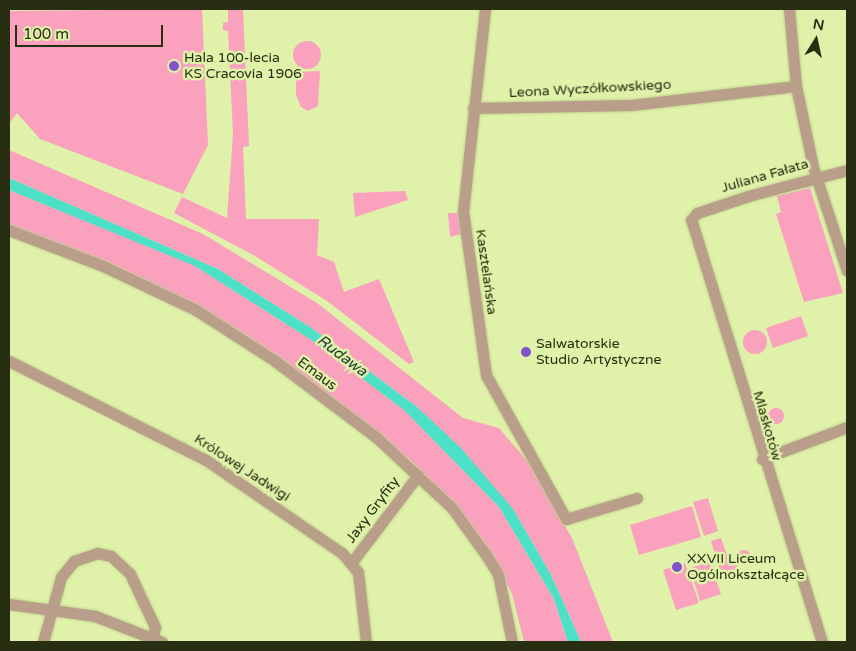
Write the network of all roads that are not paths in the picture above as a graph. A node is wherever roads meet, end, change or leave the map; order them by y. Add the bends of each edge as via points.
1 (485, 9) edge
2 (789, 9) edge
3 (796, 86) junction
4 (473, 108) junction
5 (847, 170) edge
6 (816, 177) junction
7 (693, 216) joint
8 (9, 230) edge
9 (847, 270) edge
10 (9, 360) edge
11 (847, 427) edge
12 (762, 460) junction
13 (418, 475) junction
14 (637, 498) dead end
15 (352, 562) junction
16 (9, 604) edge
17 (48, 609) junction
18 (157, 639) edge
19 (42, 642) edge
20 (366, 642) edge
21 (512, 642) edge
22 (822, 642) edge

1 - 4 street, Kasztelańska
2 - 3 street
3 - 4 street, Leona Wyczółkowskiego via 631,105
3 - 6 street
4 - 14 street, Kasztelańska via 463,210 486,375 566,519
5 - 6 street, Juliana Fałata
6 - 7 street, Juliana Fałata
6 - 9 street
7 - 12 street, Mlaskotów via 691,225
8 - 13 street, Emaus via 102,266 215,321 307,384
10 - 15 street, Królowej Jadwigi via 206,460
11 - 12 street
12 - 22 street, Mlaskotów
13 - 15 street, Jaxy Gryfity
13 - 21 street, Emaus via 452,508 494,566
15 - 20 street via 361,586
16 - 17 street
17 - 18 street via 95,616
17 - 18 street via 57,582 74,561 90,553 104,554 120,561 130,574 155,627
17 - 19 street

